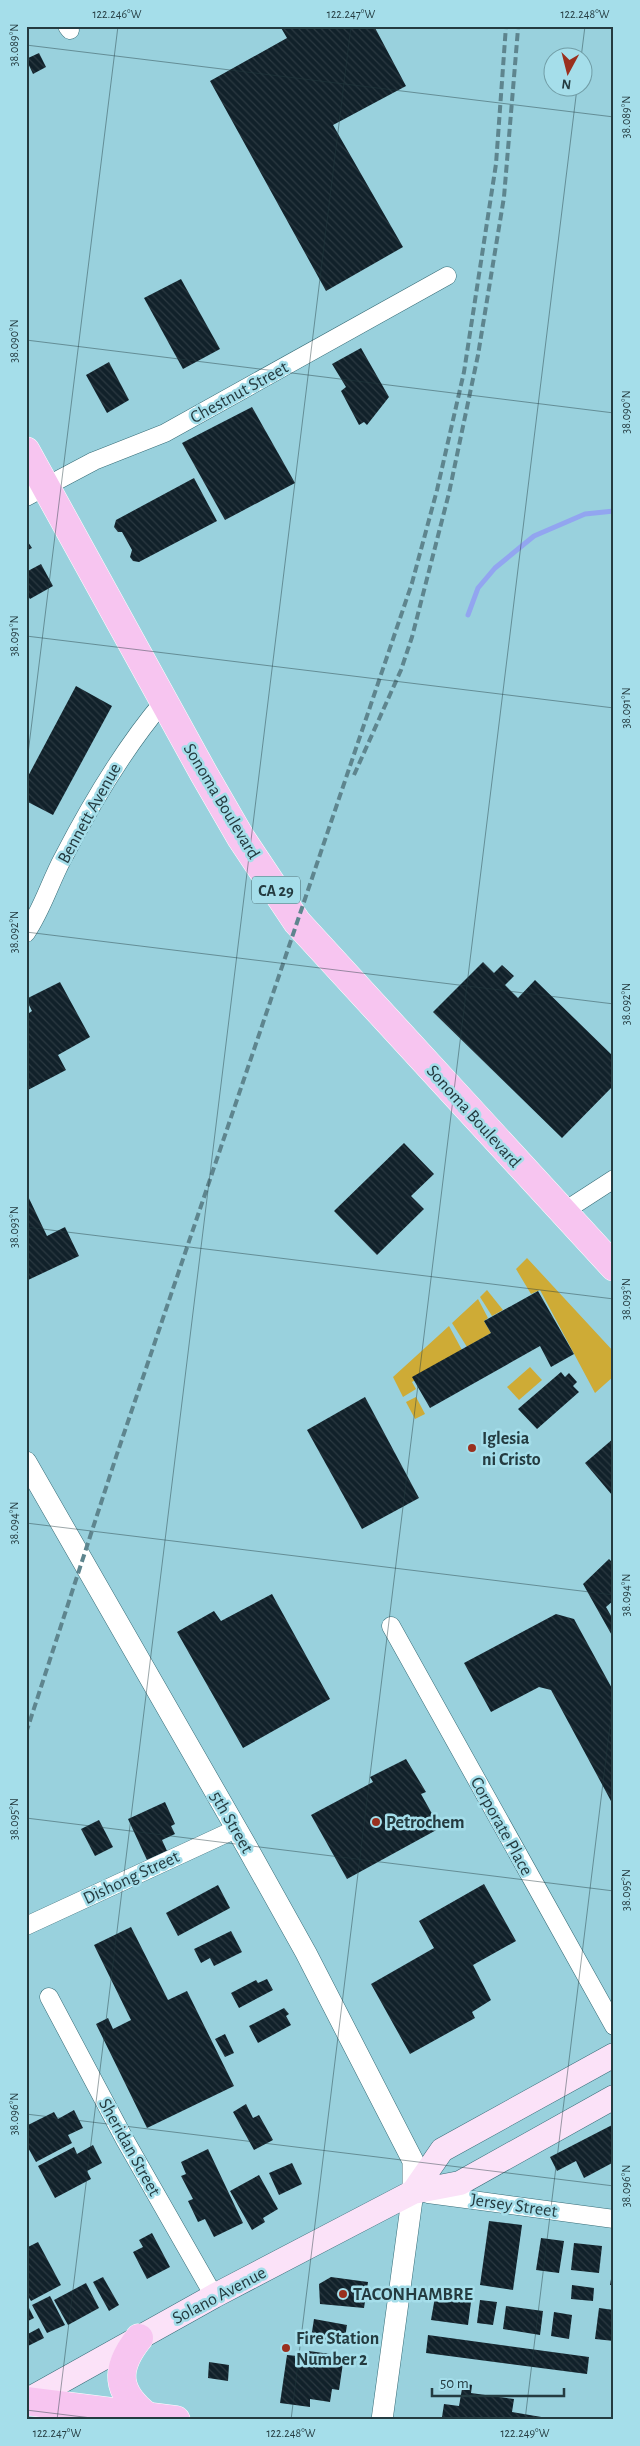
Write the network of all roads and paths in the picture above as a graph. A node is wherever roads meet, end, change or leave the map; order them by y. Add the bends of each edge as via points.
1 (447, 276) dead end
2 (26, 451) edge
3 (36, 492) edge
4 (164, 700) junction
5 (26, 933) edge
6 (614, 1179) edge
7 (563, 1212) junction
8 (614, 1267) edge
9 (26, 1462) edge
10 (391, 1626) dead end
11 (236, 1829) junction
12 (26, 1926) edge
13 (49, 1997) dead end
14 (614, 2026) edge
15 (614, 2055) edge
16 (614, 2097) edge
17 (413, 2192) junction
18 (614, 2218) edge
19 (214, 2296) junction
20 (139, 2338) junction
21 (26, 2401) edge
22 (147, 2416) junction
23 (176, 2420) edge
24 (382, 2420) edge

1 - 3 street, Chestnut Street via 166,434 94,461
2 - 3 main road, Sonoma Boulevard / CA 29
3 - 4 main road, Sonoma Boulevard / CA 29
4 - 5 street, Bennett Avenue via 121,757 63,858
4 - 7 main road, Sonoma Boulevard / CA 29 via 242,838 297,922
6 - 7 street
7 - 8 main road, Sonoma Boulevard / CA 29
9 - 11 street, 5th Street
10 - 14 street, Corporate Place
11 - 12 street, Dishong Street
11 - 17 street, 5th Street via 306,1953 404,2140 413,2161
13 - 19 street, Sheridan Street via 125,2140
15 - 17 main road, Solano Avenue via 442,2150
16 - 17 main road, Solano Avenue via 460,2183
17 - 18 street, Jersey Street
17 - 19 main road, Solano Avenue
17 - 24 street, 5th Street
19 - 20 main road, Solano Avenue
20 - 21 main road, Solano Avenue
20 - 22 main road via 126,2354 122,2376 124,2390 132,2404
21 - 22 main road
22 - 23 main road

